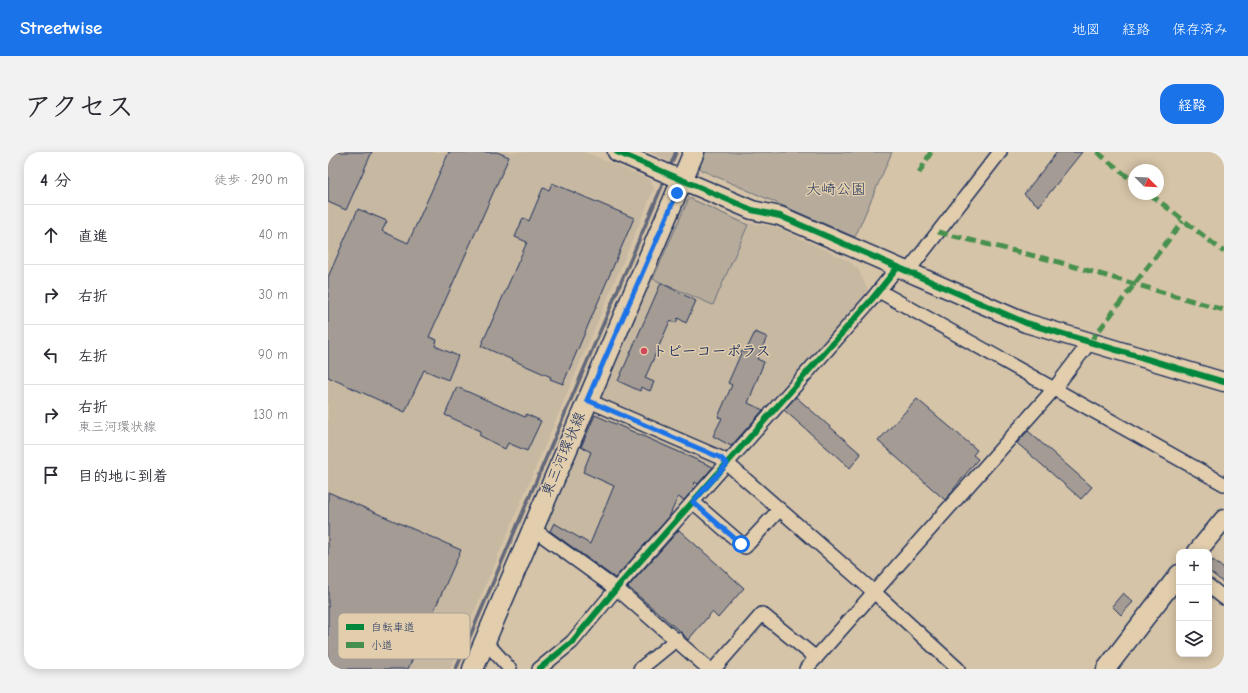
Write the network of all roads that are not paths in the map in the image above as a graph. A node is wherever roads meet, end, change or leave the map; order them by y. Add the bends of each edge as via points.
1 (617, 152) edge
2 (694, 152) edge
3 (1000, 152) edge
4 (682, 180) junction
5 (903, 269) junction
6 (878, 291) junction
7 (1090, 342) junction
8 (1224, 382) edge
9 (1054, 389) junction
10 (587, 400) junction
11 (727, 464) junction
12 (1224, 484) edge
13 (693, 502) junction
14 (779, 510) junction
15 (1224, 519) edge
16 (532, 528) junction
17 (1199, 549) edge
18 (1176, 578) edge
19 (1212, 588) edge
20 (616, 590) junction
21 (874, 592) junction
22 (1224, 598) edge
23 (676, 639) junction
24 (485, 641) junction
25 (816, 658) junction
26 (473, 669) edge
27 (510, 669) edge
28 (539, 669) edge
29 (640, 669) edge
30 (709, 669) edge
31 (714, 669) edge
32 (806, 669) edge
33 (958, 669) edge
34 (1106, 669) edge

1 - 4 street
2 - 4 main road, 東三河環状線
3 - 5 street
4 - 5 street via 752,210 780,216
4 - 10 main road, 東三河環状線
5 - 6 street
5 - 7 street via 1026,323
6 - 9 street
6 - 11 street
7 - 8 street
7 - 9 street
9 - 12 street
9 - 21 street
10 - 11 street via 721,458
10 - 16 main road, 東三河環状線
11 - 13 street
11 - 14 street
13 - 14 street via 745,547
13 - 20 street
14 - 21 street
15 - 17 street
16 - 20 street
16 - 24 main road, 東三河環状線
18 - 34 street
19 - 22 street
20 - 23 street
20 - 28 street via 572,642
21 - 25 street
21 - 33 street
23 - 29 street
23 - 30 street
24 - 26 main road, 東三河環状線
24 - 27 street
25 - 31 street via 762,614
25 - 32 street

